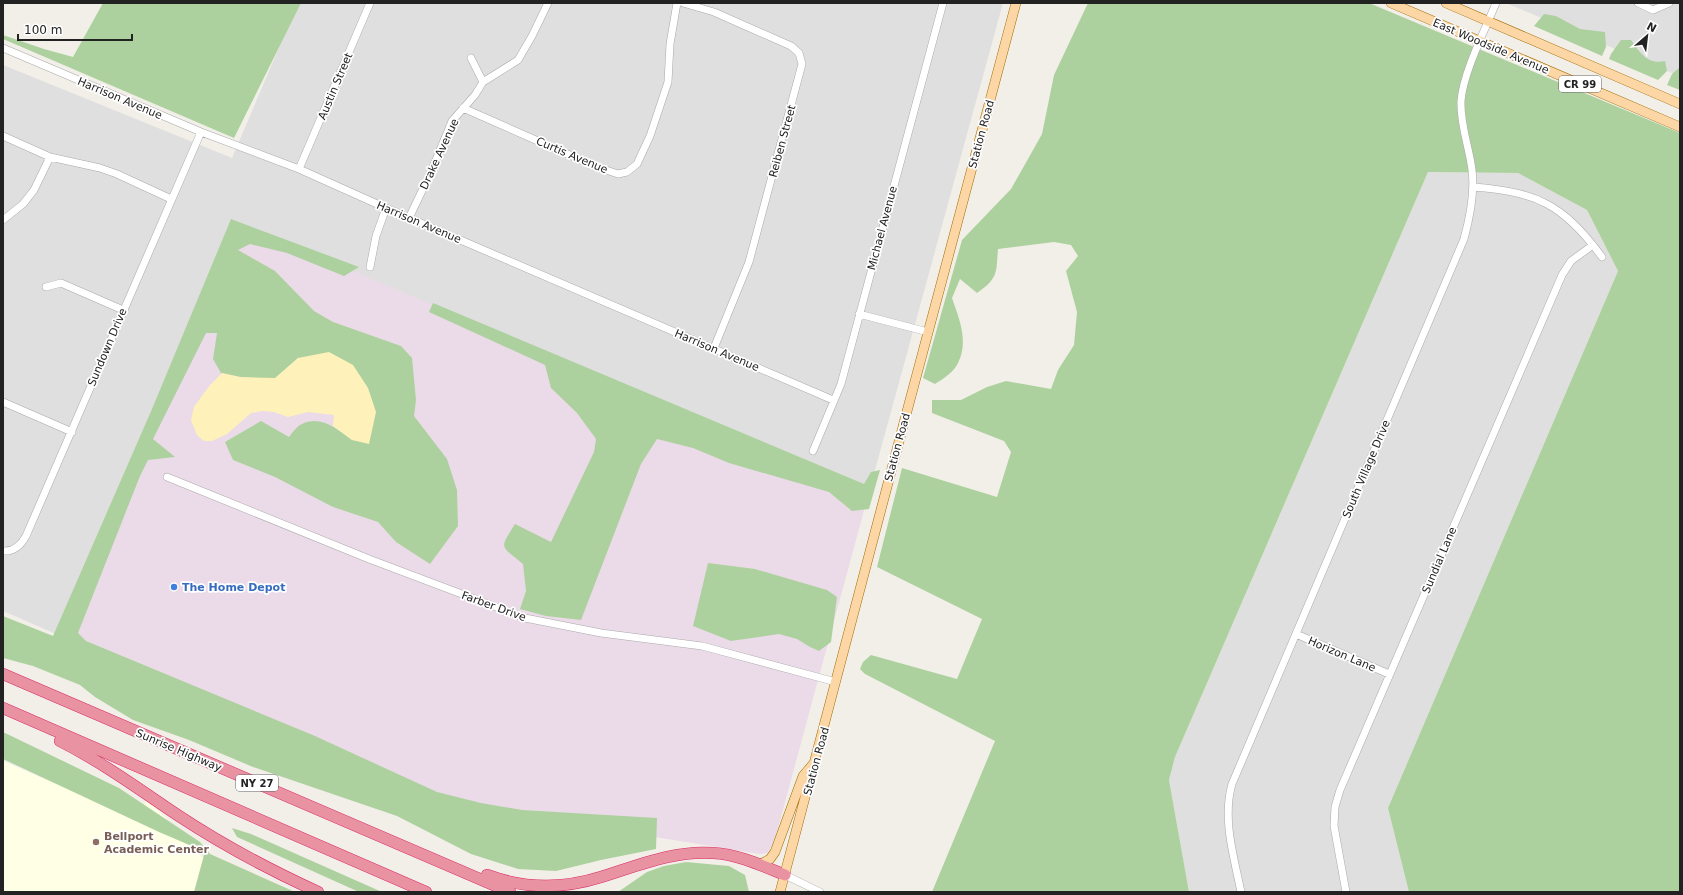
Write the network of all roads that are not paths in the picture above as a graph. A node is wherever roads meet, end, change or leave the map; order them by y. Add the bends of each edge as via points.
1 (370, 3) edge
2 (548, 3) edge
3 (677, 3) edge
4 (683, 3) edge
5 (943, 3) edge
6 (1016, 3) edge
7 (1391, 3) edge
8 (1446, 3) edge
9 (1496, 3) edge
10 (1638, 3) edge
11 (1669, 3) edge
12 (1488, 21) junction
13 (1480, 42) junction
14 (3, 48) edge
15 (471, 58) dead end
16 (483, 82) junction
17 (1680, 104) edge
18 (463, 108) junction
19 (1680, 127) edge
20 (201, 132) junction
21 (3, 136) edge
22 (50, 157) junction
23 (299, 169) junction
24 (1473, 187) junction
25 (171, 199) junction
26 (386, 208) junction
27 (409, 218) junction
28 (3, 220) edge
29 (1593, 245) junction
30 (1602, 257) dead end
31 (370, 267) dead end
32 (46, 287) dead end
33 (123, 310) junction
34 (859, 314) junction
35 (928, 332) junction
36 (714, 348) junction
37 (834, 400) junction
38 (3, 402) edge
39 (72, 432) junction
40 (813, 451) dead end
41 (167, 477) dead end
42 (3, 551) edge
43 (1296, 634) junction
44 (3, 674) edge
45 (1389, 674) junction
46 (836, 682) junction
47 (3, 708) edge
48 (3, 712) edge
49 (815, 762) junction
50 (422, 854) junction
51 (759, 865) junction
52 (785, 875) junction
53 (318, 892) edge
54 (426, 892) edge
55 (510, 892) edge
56 (780, 892) edge
57 (820, 892) edge
58 (1241, 892) edge
59 (1346, 892) edge

1 - 23 street, Austin Street
2 - 16 street, Drake Avenue via 518,60
3 - 18 street, Curtis Avenue via 670,44 668,82 650,136 637,164 627,172 618,174 597,167
4 - 36 street, Reiben Street via 714,12 791,46 799,53 802,64 748,262
5 - 34 street, Michael Avenue
6 - 35 main road, Station Road
7 - 13 main road, East Woodside Avenue / CR 99
8 - 12 main road, East Woodside Avenue / CR 99
9 - 12 street, South Village Drive
10 - 11 street via 1653,10
12 - 13 street, South Village Drive
12 - 17 main road, East Woodside Avenue / CR 99
13 - 19 main road, East Woodside Avenue / CR 99
13 - 24 street, South Village Drive via 1461,99 1461,116 1472,169
14 - 20 street, Harrison Avenue
15 - 16 street
16 - 18 street, Drake Avenue
18 - 27 street, Drake Avenue via 452,121
20 - 23 street, Harrison Avenue
20 - 25 street, Sundown Drive
21 - 22 street
22 - 25 street via 111,172
22 - 28 street via 34,190 23,204
23 - 26 street, Harrison Avenue
24 - 29 street via 1509,191 1535,198 1571,220
24 - 43 street, South Village Drive via 1470,216 1460,250
25 - 33 street, Sundown Drive
26 - 27 street, Harrison Avenue
26 - 31 street via 376,236
27 - 36 street, Harrison Avenue
29 - 30 street
29 - 45 street, Sundial Lane via 1571,261 1562,275
32 - 33 street via 61,283
33 - 39 street, Sundown Drive
34 - 35 street
34 - 37 street, Michael Avenue via 841,384
35 - 46 main road, Station Road
36 - 37 street, Harrison Avenue
37 - 40 street, Michael Avenue
38 - 39 street
39 - 42 street, Sundown Drive via 23,541 13,550
41 - 46 street, Farber Drive via 525,618 601,633 702,646
43 - 45 street, Horizon Lane
43 - 58 street, South Village Drive via 1228,795 1227,817
44 - 50 highway, Sunrise Highway / NY 27
45 - 59 street, Sundial Lane via 1335,807 1334,826
46 - 49 main road, Station Road
47 - 54 highway
48 - 53 highway via 87,755 231,848
49 - 51 main road via 803,776 775,852 770,859
49 - 52 main road, Station Road
50 - 51 highway via 528,886 587,881 650,861 688,854 713,853
50 - 55 highway, Sunrise Highway / NY 27
51 - 52 highway
52 - 56 main road, Station Road
52 - 57 street

